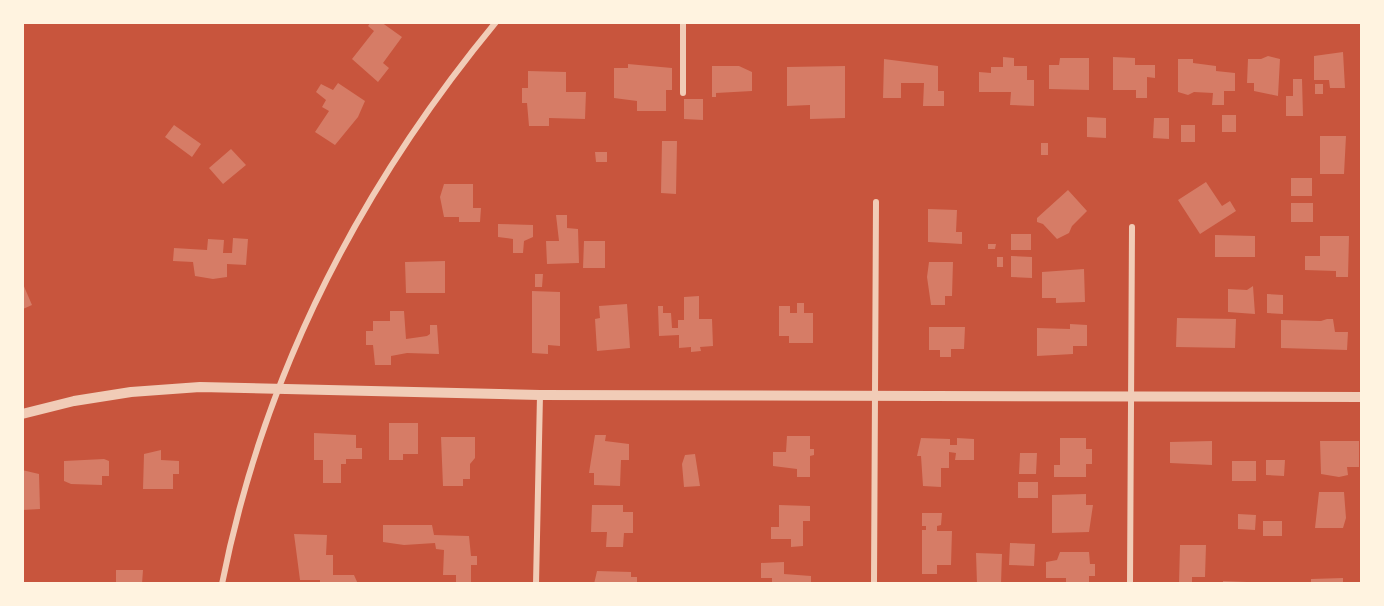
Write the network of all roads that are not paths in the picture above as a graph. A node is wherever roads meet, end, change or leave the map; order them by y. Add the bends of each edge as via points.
1 (496, 22) edge
2 (682, 22) edge
3 (683, 93) dead end
4 (876, 202) dead end
5 (1132, 227) dead end
6 (276, 390) junction
7 (540, 395) junction
8 (1131, 395) junction
9 (875, 396) junction
10 (1362, 397) edge
11 (22, 414) edge
12 (222, 584) edge
13 (536, 584) edge
14 (874, 584) edge
15 (1130, 584) edge

1 - 6 street via 423,117 368,203 307,315
2 - 3 street
4 - 9 street
5 - 8 street
6 - 7 street
6 - 11 street via 200,387 131,392
6 - 12 street via 252,461
7 - 9 street
7 - 13 street
8 - 9 street
8 - 10 street
8 - 15 street
9 - 14 street

